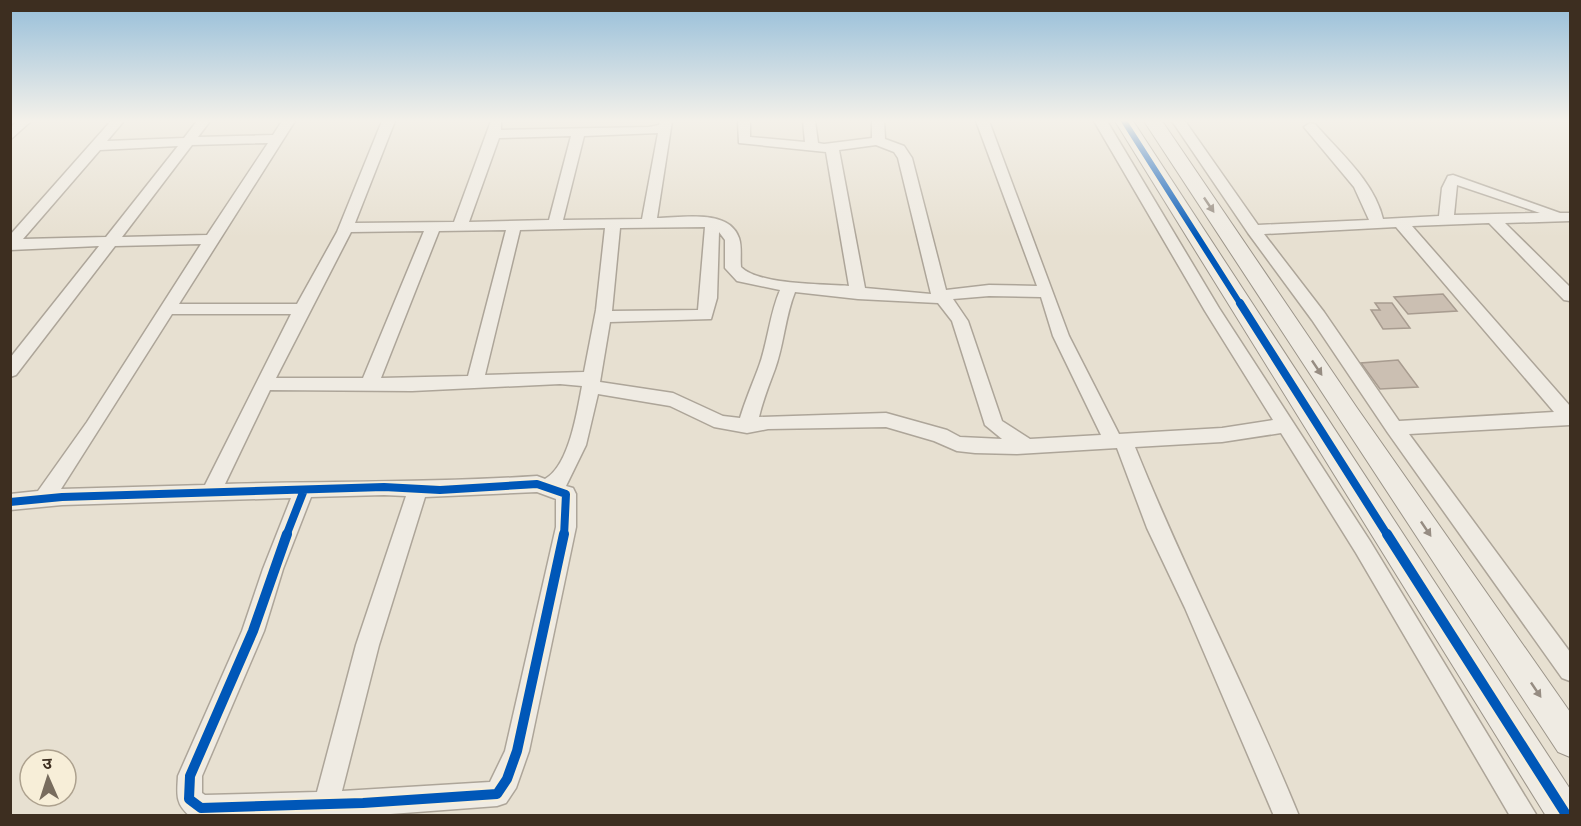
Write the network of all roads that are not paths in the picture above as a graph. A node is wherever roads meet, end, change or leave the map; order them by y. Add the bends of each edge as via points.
1 (86, 160) edge
2 (175, 160) edge
3 (264, 160) edge
4 (374, 160) edge
5 (484, 160) edge
6 (572, 160) edge
7 (659, 160) edge
8 (834, 160) edge
9 (905, 160) edge
10 (997, 160) edge
11 (1123, 160) edge
12 (1149, 160) edge
13 (1179, 160) edge
14 (1205, 160) edge
15 (1337, 160) edge
16 (1565, 217) edge
17 (1493, 219) junction
18 (1446, 220) junction
19 (649, 222) junction
20 (712, 222) junction
21 (1400, 222) junction
22 (1377, 223) junction
23 (555, 224) junction
24 (613, 224) junction
25 (460, 226) junction
26 (514, 226) junction
27 (433, 227) junction
28 (346, 228) junction
29 (1253, 230) junction
30 (212, 239) junction
31 (114, 241) junction
32 (11, 244) edge
33 (789, 287) junction
34 (1047, 292) junction
35 (858, 294) junction
36 (940, 296) junction
37 (1570, 296) edge
38 (167, 309) junction
39 (302, 309) junction
40 (602, 317) junction
41 (10, 371) edge
42 (475, 382) junction
43 (590, 382) junction
44 (370, 383) junction
45 (264, 384) junction
46 (1570, 418) edge
47 (747, 426) junction
48 (1283, 426) junction
49 (1394, 428) junction
50 (1117, 440) junction
51 (1026, 446) junction
52 (547, 487) junction
53 (418, 489) junction
54 (304, 490) junction
55 (211, 493) junction
56 (43, 500) junction
57 (10, 502) edge
58 (1570, 670) edge
59 (1570, 740) edge
60 (326, 804) junction
61 (1287, 816) edge
62 (1525, 816) edge
63 (1567, 816) edge

1 - 32 street
2 - 31 street
3 - 30 street
4 - 28 street
5 - 25 street
6 - 23 street
7 - 19 street
8 - 35 street
9 - 36 street
10 - 34 street
11 - 48 street
12 - 63 street
13 -> 59 street
14 - 29 street
15 - 22 street via 1365,193 1376,212
16 - 17 street
16 - 18 street via 1453,179
17 - 18 street
17 - 37 street
18 - 21 street
19 - 20 street
19 - 24 street
20 - 33 street via 729,230 734,240 733,268 742,277
20 - 40 street via 705,315
21 - 22 street
21 - 46 street
22 - 29 street
23 - 24 street
23 - 26 street
24 - 40 street
25 - 26 street
25 - 27 street
26 - 42 street
27 - 28 street
27 - 44 street
28 - 39 street
29 - 49 street via 1318,316
30 - 31 street
30 - 38 street
31 - 32 street
31 - 41 street
33 - 35 street
33 - 47 street
34 - 36 street
34 - 50 street via 1061,336
35 - 36 street via 932,299
36 - 51 street via 960,321 994,425
38 - 39 street
38 - 56 street
39 - 45 street
40 - 43 street
42 - 43 street via 560,378
42 - 44 street
43 - 47 street via 605,390 673,400 720,422
43 - 52 street via 578,445 562,479
44 - 45 street
45 - 55 street
46 - 49 street
47 - 51 street via 885,420 940,435 957,444
48 - 50 street via 1222,435
48 - 62 street via 1363,548
49 - 58 street
50 - 51 street
50 - 61 street
52 - 53 street via 537,484
52 - 60 street via 567,494 566,527 517,751 497,794
53 - 54 street
53 - 60 street via 347,711
54 - 55 street
54 - 60 street via 253,631 190,776 189,799 201,808
55 - 56 street
56 - 57 street

